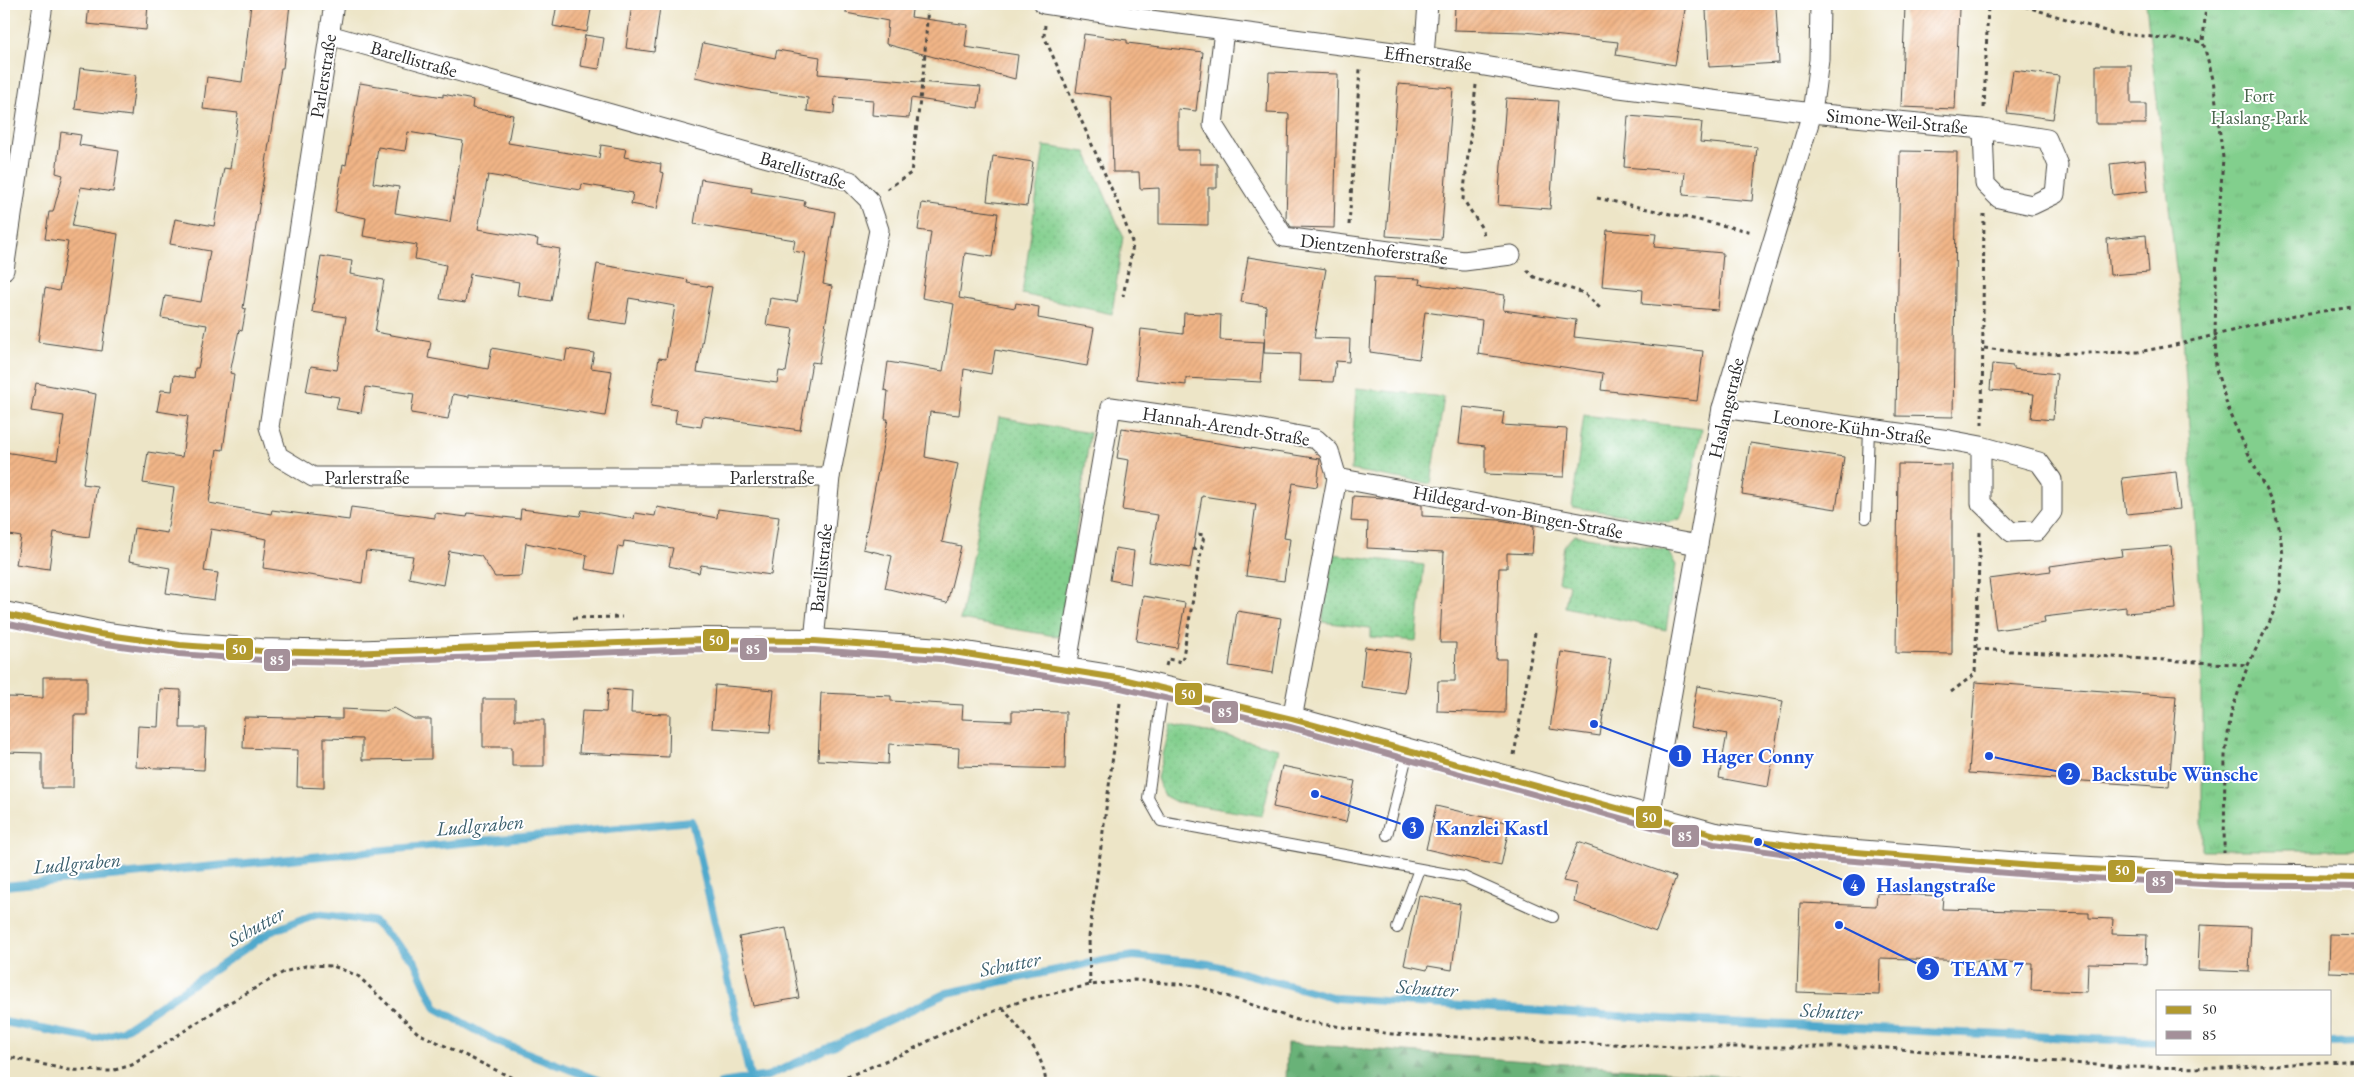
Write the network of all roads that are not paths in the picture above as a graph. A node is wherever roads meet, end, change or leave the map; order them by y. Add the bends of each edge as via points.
1 (43, 4) edge
2 (334, 4) edge
3 (1045, 4) edge
4 (1428, 4) edge
5 (1820, 4) edge
6 (1224, 30) junction
7 (329, 35) junction
8 (1424, 56) junction
9 (1812, 113) junction
10 (1983, 129) junction
11 (1511, 254) road end
12 (4, 270) edge
13 (1722, 408) junction
14 (1869, 429) junction
15 (1981, 446) junction
16 (830, 477) junction
17 (1338, 478) junction
18 (1866, 518) dead end
19 (1698, 545) junction
20 (4, 614) edge
21 (814, 641) junction
22 (1066, 669) junction
23 (1164, 679) junction
24 (1292, 719) junction
25 (1408, 752) junction
26 (1650, 818) junction
27 (1387, 835) dead end
28 (1419, 869) junction
29 (2360, 878) edge
30 (1553, 916) dead end
31 (1397, 928) dead end

1 - 12 street
2 - 7 street, Parlerstraße
3 - 6 street, Effnerstraße
4 - 8 street
5 - 9 street, Haslangstraße via 1819,60
6 - 8 street, Effnerstraße
6 - 11 street, Dientzenhoferstraße via 1213,125 1284,237 1464,261
7 - 16 street, Barellistraße via 850,181 869,200 879,230
7 - 16 street, Parlerstraße via 269,427 278,456 313,477
8 - 9 street, Effnerstraße via 1612,87
9 - 10 street, Simone-Weil-Straße
9 - 13 street, Haslangstraße
10 - 10 street, Simone-Weil-Straße via 2047,139 2058,165 2055,194 2032,205 1999,198 1985,184
13 - 14 street, Leonore-Kühn-Straße
13 - 19 street, Haslangstraße
14 - 15 street, Leonore-Kühn-Straße
14 - 18 lane
15 - 15 street, Leonore-Kühn-Straße via 1982,503 2012,532 2037,531 2052,512 2052,480 2038,462
16 - 21 street, Barellistraße
17 - 19 street, Hildegard-von-Bingen-Straße
17 - 22 street, Hannah-Arendt-Straße via 1329,451 1316,439 1111,407
17 - 24 street, Hannah-Arendt-Straße
19 - 26 street, Haslangstraße
20 - 21 street via 100,634 180,645 270,651 347,653 652,641
21 - 22 street via 941,650
22 - 23 street via 1123,679
23 - 24 street
23 - 28 lane via 1148,798 1161,821
24 - 25 street
25 - 26 street
25 - 27 lane
26 - 29 street via 1715,835 1818,849 2034,866 2223,876
28 - 30 lane via 1464,877
28 - 31 lane

